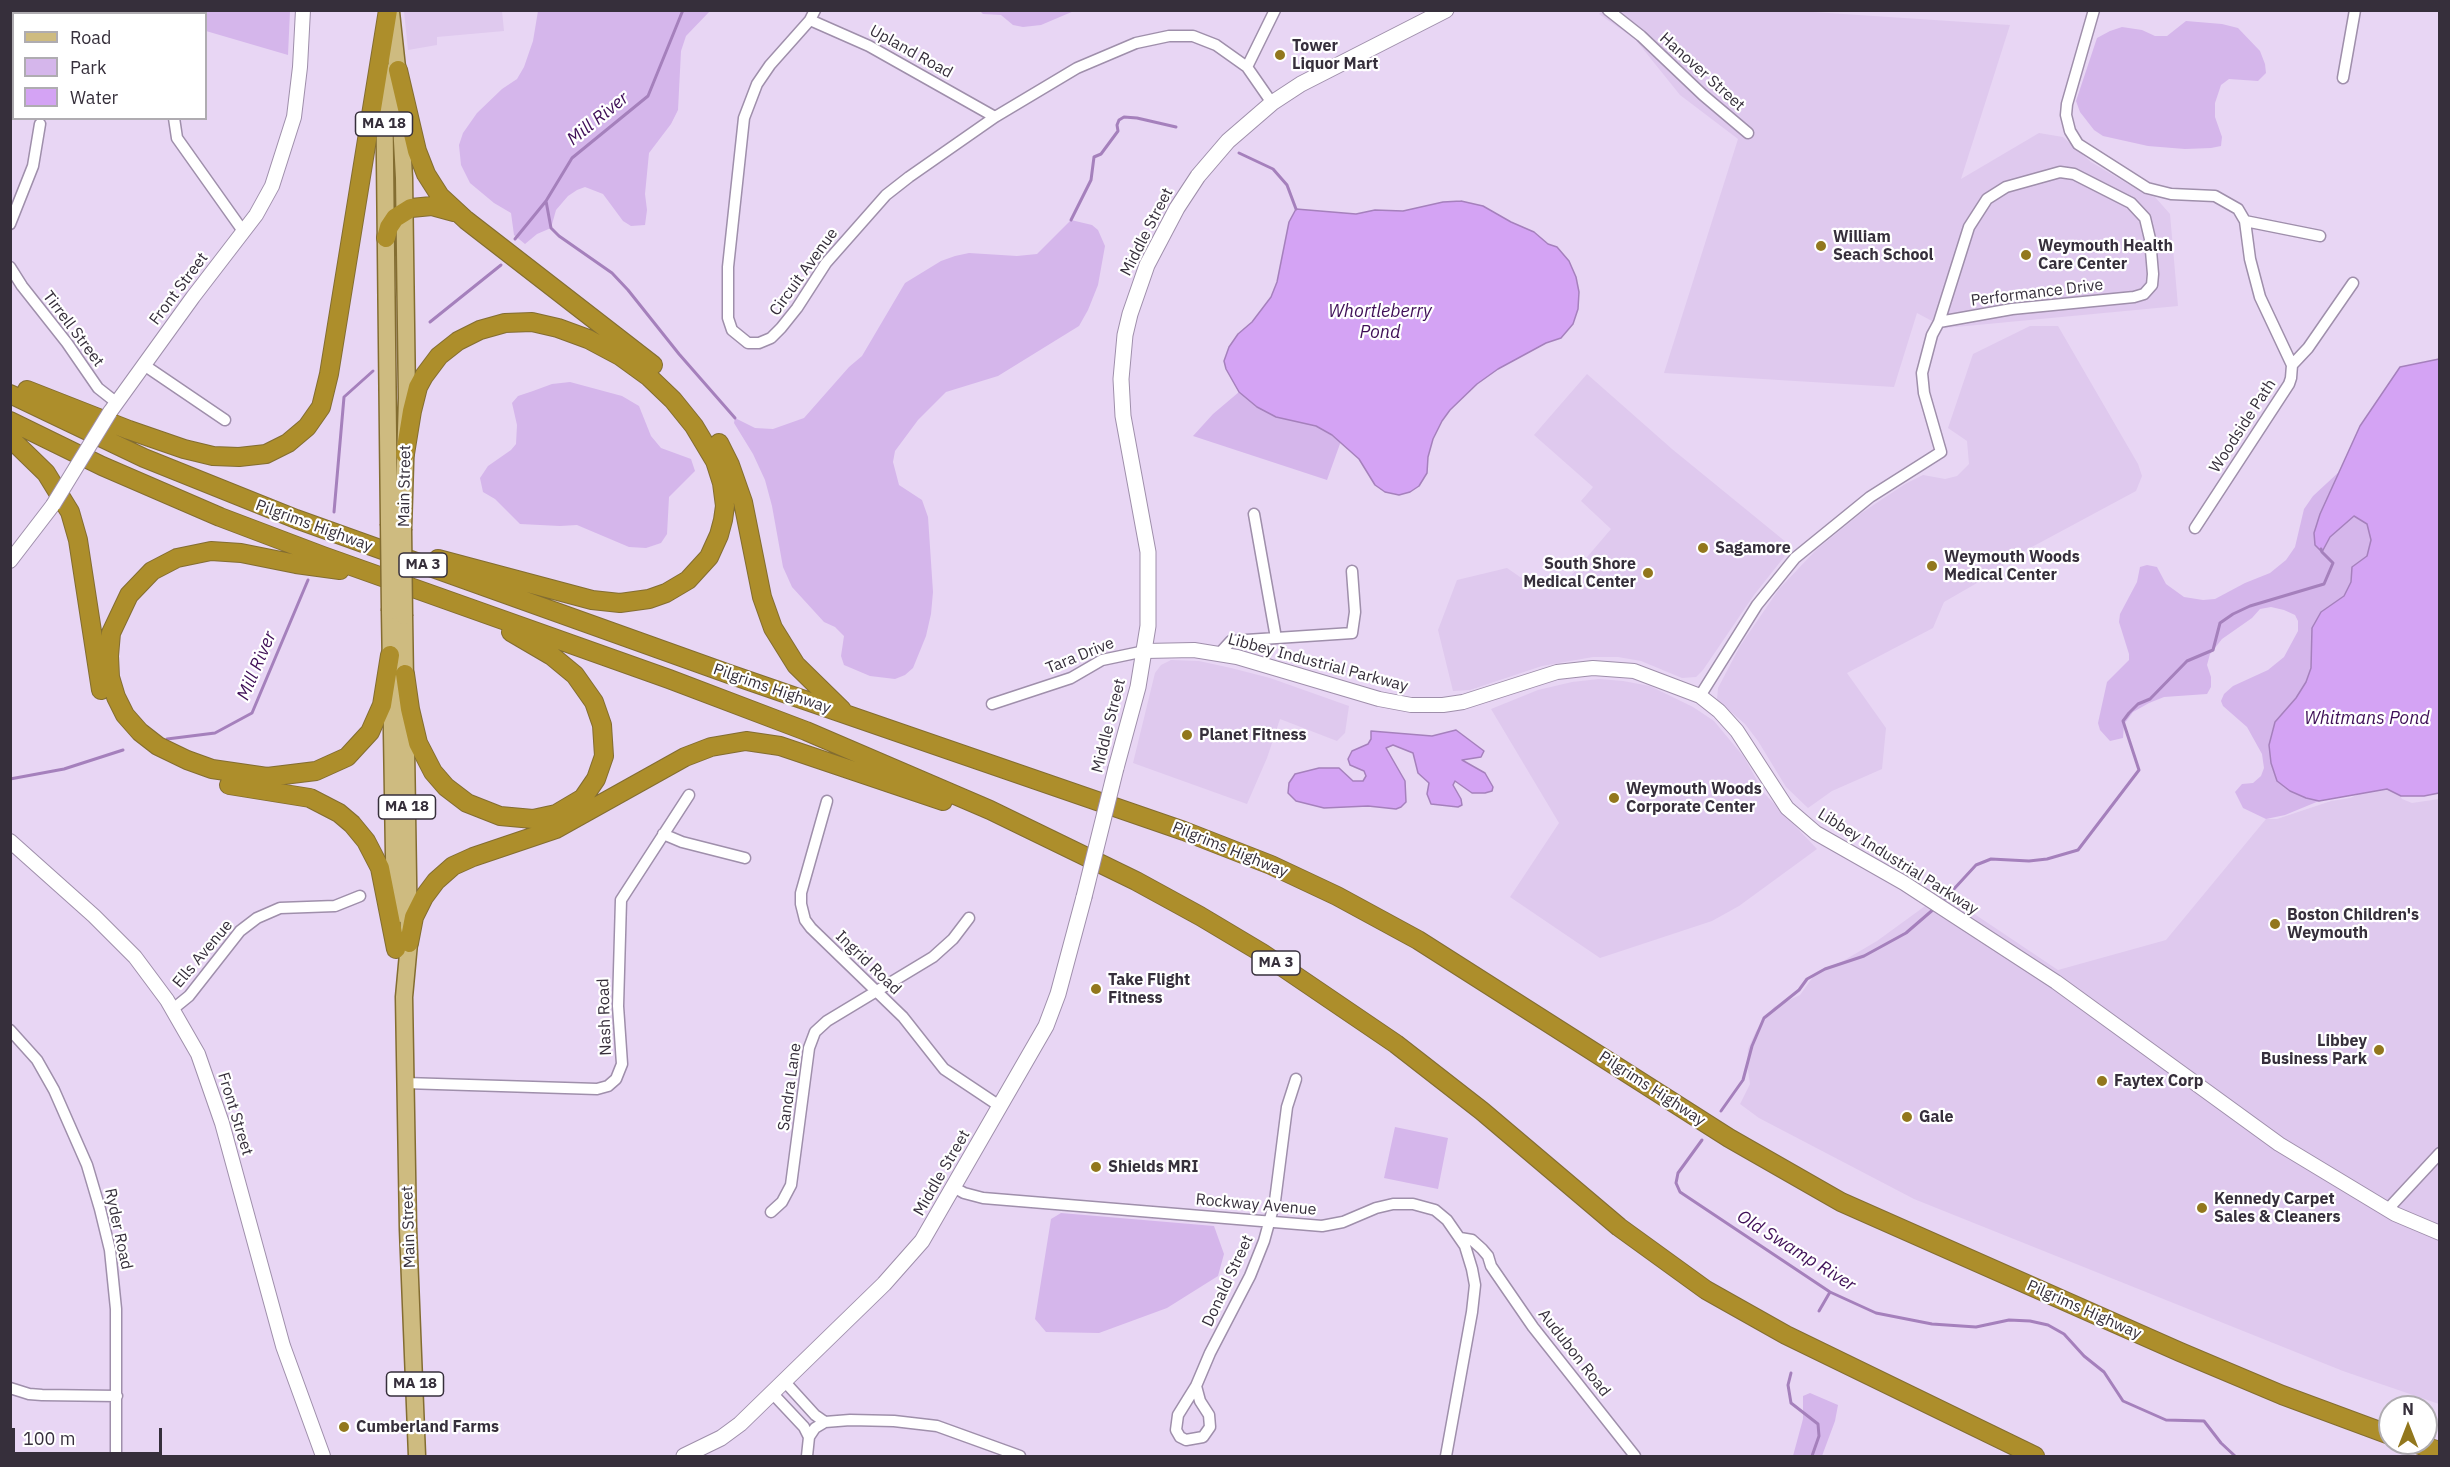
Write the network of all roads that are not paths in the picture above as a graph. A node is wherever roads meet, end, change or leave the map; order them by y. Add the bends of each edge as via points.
1 (303, 10) edge
2 (389, 10) edge
3 (1275, 10) edge
4 (1446, 10) edge
5 (1608, 10) edge
6 (2094, 10) edge
7 (2355, 10) edge
8 (812, 15) edge
9 (1247, 67) junction
10 (398, 70) junction
11 (2343, 78) dead end
12 (1272, 103) junction
13 (995, 117) junction
14 (174, 120) edge
15 (40, 123) dead end
16 (1748, 133) dead end
17 (14, 202) edge
18 (404, 210) junction
19 (466, 220) junction
20 (2245, 221) junction
21 (10, 224) edge
22 (243, 231) junction
23 (2320, 236) dead end
24 (386, 237) junction
25 (10, 267) edge
26 (2353, 283) dead end
27 (1939, 322) junction
28 (144, 365) junction
29 (2292, 365) junction
30 (10, 384) edge
31 (10, 394) edge
32 (114, 408) junction
33 (225, 420) dead end
34 (10, 421) edge
35 (10, 438) edge
36 (405, 454) junction
37 (1254, 514) dead end
38 (296, 519) junction
39 (396, 526) junction
40 (2195, 528) dead end
41 (10, 561) edge
42 (1352, 571) dead end
43 (374, 574) junction
44 (445, 599) junction
45 (397, 613) junction
46 (1276, 638) junction
47 (1146, 651) junction
48 (1220, 653) junction
49 (390, 655) junction
50 (405, 674) junction
51 (1700, 696) junction
52 (992, 704) dead end
53 (846, 714) junction
54 (689, 795) dead end
55 (827, 801) dead end
56 (663, 834) junction
57 (10, 841) edge
58 (1072, 849) junction
59 (745, 858) dead end
60 (360, 896) dead end
61 (969, 918) dead end
62 (402, 946) junction
63 (876, 992) junction
64 (173, 1009) junction
65 (10, 1030) edge
66 (1296, 1079) dead end
67 (405, 1083) junction
68 (1001, 1107) junction
69 (2439, 1153) edge
70 (955, 1188) junction
71 (2388, 1209) junction
72 (771, 1212) dead end
73 (1269, 1223) junction
74 (2439, 1233) edge
75 (1460, 1238) junction
76 (1491, 1266) junction
77 (1473, 1269) junction
78 (785, 1382) junction
79 (1196, 1386) junction
80 (10, 1388) edge
81 (773, 1394) junction
82 (117, 1396) junction
83 (825, 1422) junction
84 (2378, 1431) edge
85 (808, 1437) junction
86 (703, 1453) edge
87 (116, 1456) edge
88 (323, 1456) edge
89 (417, 1456) edge
90 (684, 1456) edge
91 (807, 1456) edge
92 (1020, 1456) edge
93 (1446, 1456) edge
94 (1635, 1456) edge
95 (2035, 1456) edge

1 - 22 street, Front Street via 291,128 272,186
2 - 10 main road, Main Street / MA 18
2 - 24 main road, Main Street / MA 18 via 384,91
2 - 30 highway via 329,374 321,407 301,433 266,454 213,456 122,428
3 - 9 street
4 - 12 main road, Middle Street via 1338,64
5 - 16 street, Hanover Street
6 - 20 street via 2067,104 2067,124 2079,144 2147,188 2171,194 2215,196 2232,204
7 - 11 street
8 - 13 street, Upland Road
8 - 13 street, Circuit Avenue via 757,84 744,118 728,267 728,318 732,330 748,343 771,338 781,328 826,264 886,195
9 - 12 street, Circuit Avenue
9 - 13 street, Circuit Avenue via 1204,39 1182,35 1155,38 1077,68
10 - 18 main road, Main Street / MA 18
10 - 19 highway via 426,174 440,196
12 - 47 main road, Middle Street via 1228,141 1186,193 1148,265 1130,314 1122,357 1121,397 1148,552
14 - 22 street via 177,138
15 - 17 street via 33,166
17 - 21 street
18 - 19 highway via 439,207
18 - 24 highway via 392,222
18 - 36 main road, Main Street / MA 18
19 - 53 highway via 650,362 694,406 721,447 738,486 762,597 777,636 796,665
20 - 23 street
20 - 29 street via 2256,285
22 - 28 street, Front Street
24 - 39 main road, Main Street / MA 18
25 - 32 street, Tirrell Street
26 - 29 street, Woodside Path
27 - 27 street, Performance Drive via 1969,227 1995,192 2052,174 2074,174 2131,203 2145,218 2153,274 2144,294 2012,309
27 - 51 street, Performance Drive via 1925,360 1922,384 1941,452 1870,496 1795,558 1756,605
28 - 32 street, Front Street
28 - 33 street
29 - 40 street, Woodside Path via 2289,384
31 - 38 highway, Pilgrims Highway / MA 3 via 144,458
32 - 41 street, Front Street, bridge via 53,505
34 - 43 highway, Pilgrims Highway / MA 3 via 152,488
35 - 62 highway via 46,473 70,512 78,540 101,689 123,731 148,755 181,771 231,786 303,796 345,818 362,835 377,861
36 - 38 highway via 418,387 439,356 488,327 540,323 578,334 610,350 665,392 694,426 715,461 724,490 723,520 709,557 688,580 657,596 620,603 580,597
36 - 39 main road, Main Street / MA 18
37 - 46 street
38 - 53 highway, Pilgrims Highway / MA 3
39 - 45 main road, Main Street / MA 18, bridge
42 - 46 street via 1352,633
43 - 44 highway, Pilgrims Highway / MA 3
43 - 49 highway via 231,551 203,551 177,558 145,576 125,601 111,633 110,677 130,721 164,750 212,769 276,777 322,770 359,745 380,712
44 - 50 highway via 537,646 580,682 594,702 604,733 604,756 592,786 570,807 532,819 500,816 460,799 439,780 423,753 412,721
44 - 58 highway, Pilgrims Highway / MA 3 via 789,724
45 - 49 main road, Main Street / MA 18
45 - 50 main road, Main Street / MA 18
46 - 48 street via 1231,642
47 - 48 street, Libbey Industrial Parkway
47 - 52 street, Tara Drive via 1102,660 1071,678
47 - 68 main road, Middle Street, bridge via 1065,973 1051,1014
48 - 51 street, Libbey Industrial Parkway via 1412,705 1463,702 1557,672 1593,668 1634,671
49 - 62 main road, Main Street / MA 18
50 - 62 main road, Main Street / MA 18
51 - 71 street, Libbey Industrial Parkway via 1737,731 1776,793 1801,821 2078,997 2279,1144
53 - 84 highway, Pilgrims Highway / MA 3 via 1201,837 1312,884 1418,940 1746,1149 1833,1198 2180,1352
54 - 56 street, Nash Road
55 - 63 street, Ingrid Road via 804,878 803,914 811,928
56 - 59 street
56 - 67 street, Nash Road via 621,900 618,1006 622,1064 616,1079 597,1089
57 - 64 street, Front Street via 112,933
58 - 62 highway via 805,753 763,742 729,743 685,757 556,829 453,866 424,897
58 - 95 highway, Pilgrims Highway / MA 3 via 1200,916 1353,1013 1454,1089 1633,1238 1714,1295 1786,1335
60 - 64 street, Ells Avenue via 335,906 280,908 257,918 240,931 189,996
61 - 63 street, Sandra Lane via 940,951
62 - 67 main road, Main Street / MA 18
63 - 68 street, Ingrid Road via 903,1017 944,1069
63 - 72 street, Sandra Lane via 822,1025 812,1037 791,1185
64 - 88 street, Front Street via 198,1054 212,1091 283,1346
65 - 82 street, Ryder Road via 37,1060 54,1090 87,1165 100,1209 114,1281
66 - 73 street, Donald Street via 1287,1107
67 - 89 main road, Main Street / MA 18
68 - 70 main road, Middle Street
69 - 71 street
70 - 73 street, Rockway Avenue via 983,1198
70 - 78 main road, Middle Street via 902,1266
71 - 74 street, Libbey Industrial Parkway
73 - 75 street, Rockway Avenue via 1333,1225 1383,1206 1413,1204 1442,1214
73 - 79 street, Donald Street via 1255,1266
75 - 76 street, Audubon Road via 1476,1243
75 - 77 street, Rockway Avenue
76 - 77 street
76 - 94 street, Audubon Road via 1568,1375
77 - 93 street, Rockway Avenue via 1472,1312
78 - 81 main road, Middle Street
78 - 83 street
79 - 79 street, Donald Street via 1176,1420 1177,1434 1186,1440 1203,1437 1210,1427
80 - 82 street via 36,1395
81 - 85 street via 804,1427
81 - 86 main road, Middle Street
82 - 87 street, Ryder Road
83 - 85 street
83 - 92 street via 916,1423 957,1432
85 - 91 street
86 - 90 main road, Middle Street

